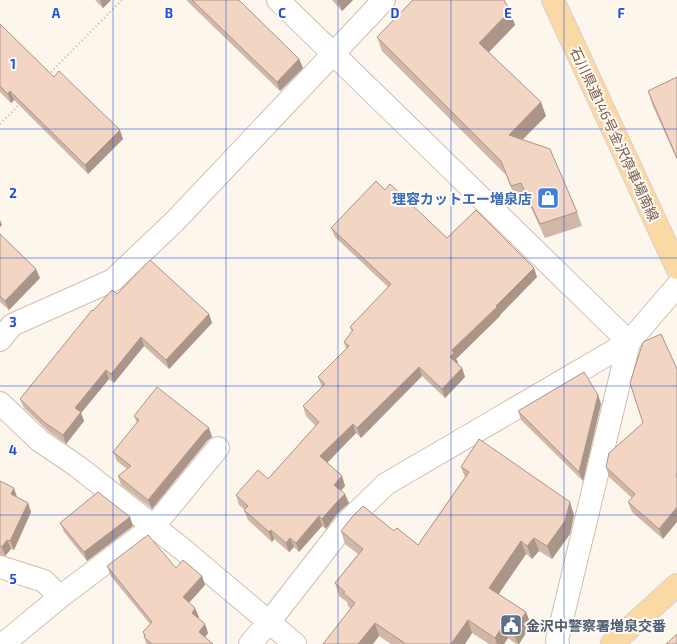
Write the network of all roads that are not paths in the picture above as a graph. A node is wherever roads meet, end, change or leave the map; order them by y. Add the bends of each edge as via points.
1 (278, 0) edge
2 (384, 0) edge
3 (553, 0) edge
4 (333, 53) junction
5 (677, 268) edge
6 (677, 286) edge
7 (0, 340) edge
8 (629, 342) junction
9 (0, 403) edge
10 (218, 448) dead end
11 (154, 526) junction
12 (0, 567) edge
13 (677, 585) edge
14 (60, 597) junction
15 (269, 622) junction
16 (4, 644) edge
17 (250, 644) edge
18 (294, 644) edge
19 (558, 644) edge
20 (612, 644) edge

1 - 4 street
2 - 4 street
3 - 5 main road, 石川県道146号金沢停車場南線
4 - 7 street via 175,221 113,280 12,325
4 - 8 street
6 - 8 street
8 - 15 street via 386,484 347,522
8 - 19 street
9 - 11 street via 40,442 77,466
10 - 11 street
11 - 14 street
11 - 15 street
12 - 14 street via 44,581
13 - 20 main road
14 - 16 street
15 - 17 street
15 - 18 street

